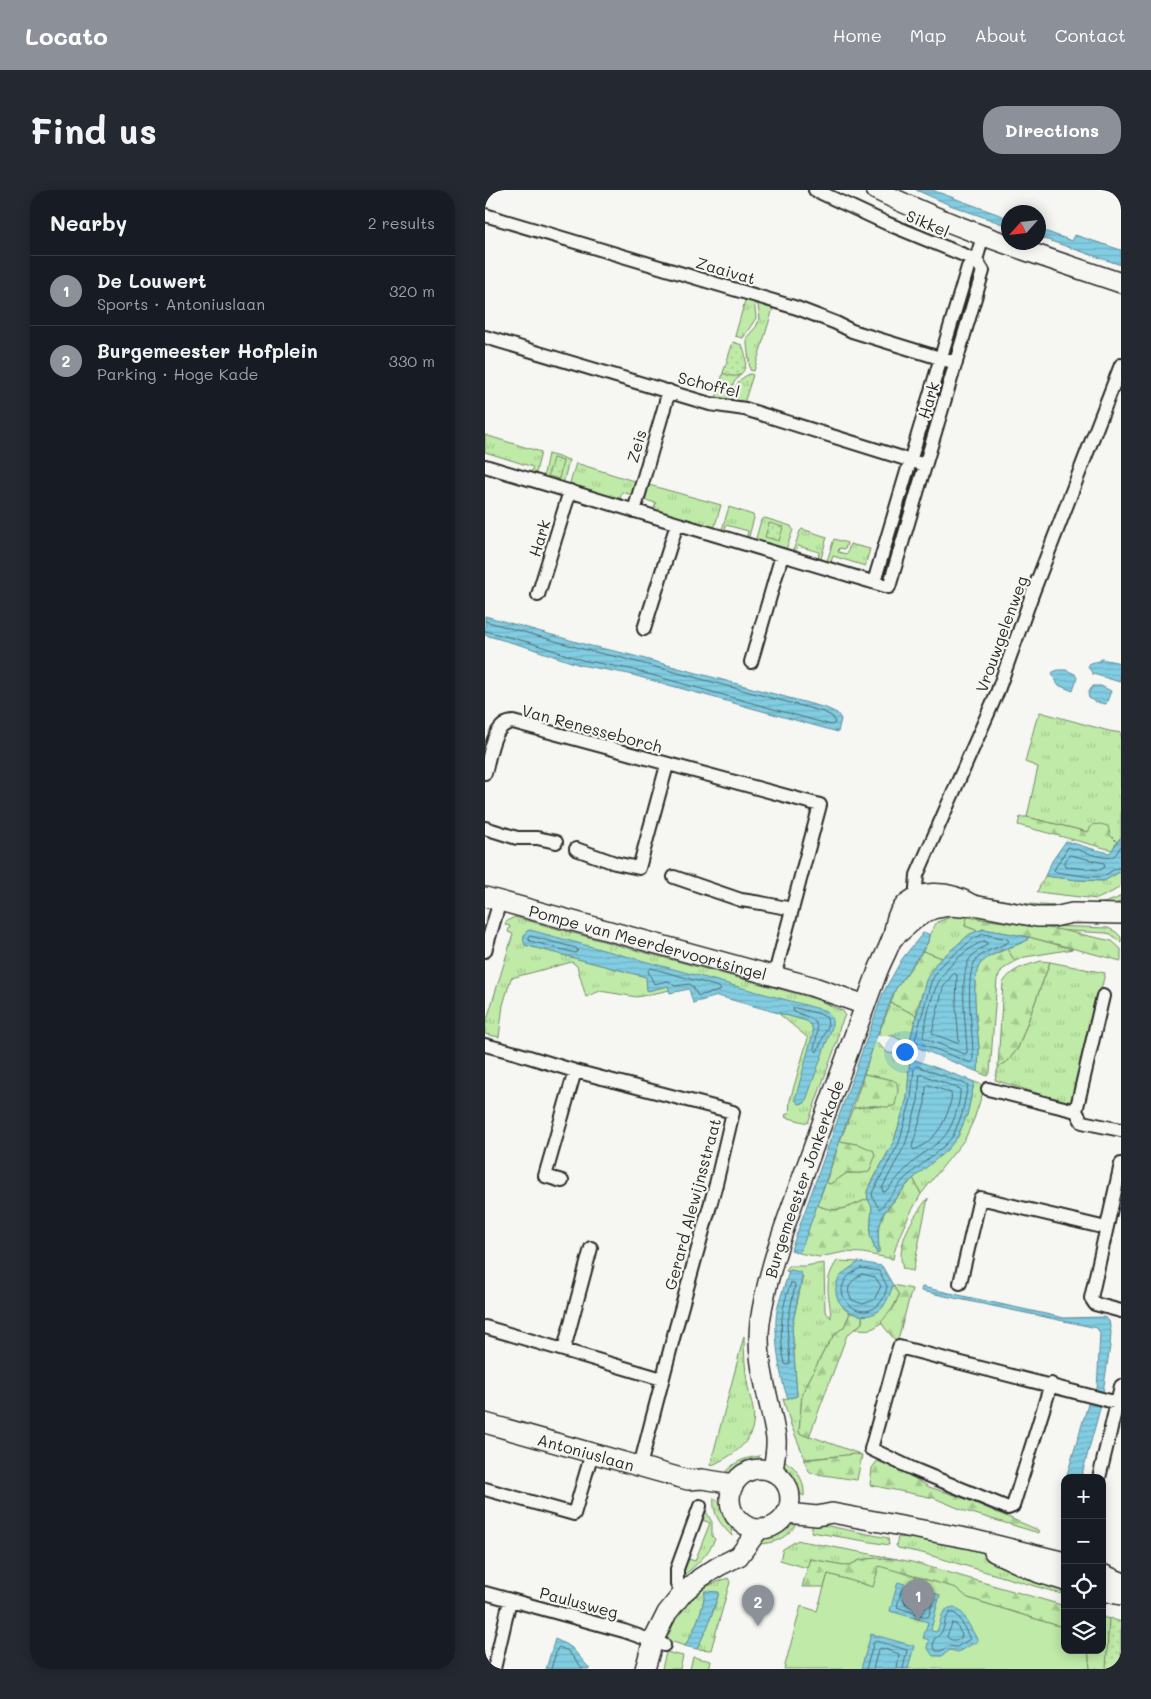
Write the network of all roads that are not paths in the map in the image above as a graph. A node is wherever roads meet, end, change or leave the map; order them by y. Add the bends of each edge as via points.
1 (815, 190) edge
2 (876, 190) edge
3 (485, 216) edge
4 (983, 236) junction
5 (976, 260) junction
6 (1121, 283) edge
7 (485, 337) edge
8 (942, 358) junction
9 (956, 363) junction
10 (1121, 365) edge
11 (669, 392) junction
12 (911, 460) junction
13 (925, 465) junction
14 (485, 466) edge
15 (570, 491) junction
16 (635, 511) junction
17 (677, 524) junction
18 (885, 547) junction
19 (900, 551) junction
20 (782, 555) junction
21 (874, 582) junction
22 (538, 595) dead end
23 (644, 629) dead end
24 (751, 662) dead end
25 (667, 765) junction
26 (485, 774) edge
27 (485, 828) edge
28 (555, 842) dead end
29 (576, 848) dead end
30 (674, 877) dead end
31 (492, 899) edge
32 (921, 904) junction
33 (791, 909) junction
34 (1121, 913) edge
35 (1054, 918) junction
36 (1121, 926) edge
37 (485, 951) edge
38 (774, 976) junction
39 (1103, 996) dead end
40 (867, 1001) junction
41 (485, 1046) edge
42 (575, 1071) junction
43 (988, 1089) dead end
44 (1076, 1111) junction
45 (1121, 1130) edge
46 (1121, 1164) edge
47 (562, 1181) dead end
48 (1106, 1228) junction
49 (591, 1248) dead end
50 (960, 1283) dead end
51 (1121, 1311) edge
52 (485, 1327) edge
53 (564, 1349) junction
54 (662, 1379) junction
55 (1051, 1384) junction
56 (1121, 1386) edge
57 (1118, 1403) junction
58 (485, 1423) edge
59 (592, 1453) junction
60 (640, 1466) junction
61 (767, 1471) junction
62 (1100, 1474) edge
63 (485, 1489) edge
64 (732, 1492) junction
65 (700, 1506) dead end
66 (788, 1506) junction
67 (750, 1525) junction
68 (971, 1539) junction
69 (1061, 1561) edge
70 (1106, 1576) edge
71 (1061, 1580) edge
72 (1121, 1582) edge
73 (1106, 1591) edge
74 (485, 1593) edge
75 (683, 1593) junction
76 (1121, 1595) edge
77 (510, 1600) junction
78 (659, 1643) junction
79 (495, 1669) edge
80 (645, 1669) edge

1 - 5 street, Sikkel
2 - 4 main road
3 - 8 street, Zaaivat via 797,308 852,332
4 - 5 street, Hark
4 - 6 main road
5 - 8 street, Hark via 968,267
5 - 9 street, Hark via 983,270
7 - 11 street, Schoffel
8 - 9 street, Zaaivat
8 - 12 street, Hark
9 - 13 street, Hark
10 - 32 street, Vrouwgelenweg via 997,693 917,875 916,888
11 - 12 street, Schoffel via 713,405 745,410
11 - 16 street, Zeis
12 - 13 street, Schoffel
12 - 18 street, Hark
13 - 19 street, Hark
14 - 15 street, Hark
15 - 16 street, Hark
15 - 22 street, Hark
16 - 17 street, Hark
17 - 20 street, Hark
17 - 23 street
18 - 19 street
18 - 21 street, Hark
19 - 21 street, Hark via 889,587
20 - 21 street, Hark
20 - 24 street
25 - 26 street, Van Renesseborch via 509,722 497,731
25 - 29 street, Van Renesseborch via 639,868
25 - 33 street, Van Renesseborch via 820,805
27 - 28 street via 517,838
30 - 33 street via 741,900
31 - 37 street
31 - 38 main road, Pompe van Meerdervoortsingel
32 - 35 main road, Burgemeester Jonkerkade via 940,907 973,905
32 - 40 main road, Burgemeester Jonkerkade via 914,920 892,939
33 - 38 street, Van Renesseborch
34 - 35 main road, Burgemeester Jonkerkade via 1071,913
34 - 36 main road
35 - 36 main road, Burgemeester Jonkerkade via 1071,925
38 - 40 main road, Pompe van Meerdervoortsingel via 811,986 841,988
39 - 44 street
40 - 61 main road, Burgemeester Jonkerkade via 791,1208 765,1294 759,1352 773,1426 765,1438
41 - 42 street, Gerard Alewijnsstraat
42 - 47 street via 545,1176
42 - 54 street, Gerard Alewijnsstraat via 733,1112
43 - 44 street
44 - 45 street via 1082,1122
46 - 48 street
48 - 50 street via 980,1198
48 - 51 street via 1091,1298 1095,1304
49 - 53 street
52 - 53 street
53 - 54 street
54 - 60 street, Gerard Alewijnsstraat
55 - 55 street via 899,1347 871,1449 1008,1508 1013,1506
55 - 57 street
56 - 57 street
57 - 62 street
58 - 59 main road, Antoniuslaan
59 - 60 main road, Antoniuslaan
59 - 63 street via 574,1514
60 - 64 main road, Antoniuslaan via 688,1480 699,1487
61 - 64 main road via 745,1473
61 - 66 main road via 787,1486
64 - 67 main road via 734,1512
65 - 75 street via 677,1569 677,1584
66 - 67 main road via 775,1525
66 - 68 main road via 817,1516 832,1513
67 - 75 main road via 719,1566
68 - 69 main road
68 - 71 main road via 1000,1556
70 - 72 main road
73 - 76 main road
74 - 77 street, Paulusweg
75 - 78 main road via 667,1613
77 - 78 street, Paulusweg
77 - 79 street
78 - 80 main road

